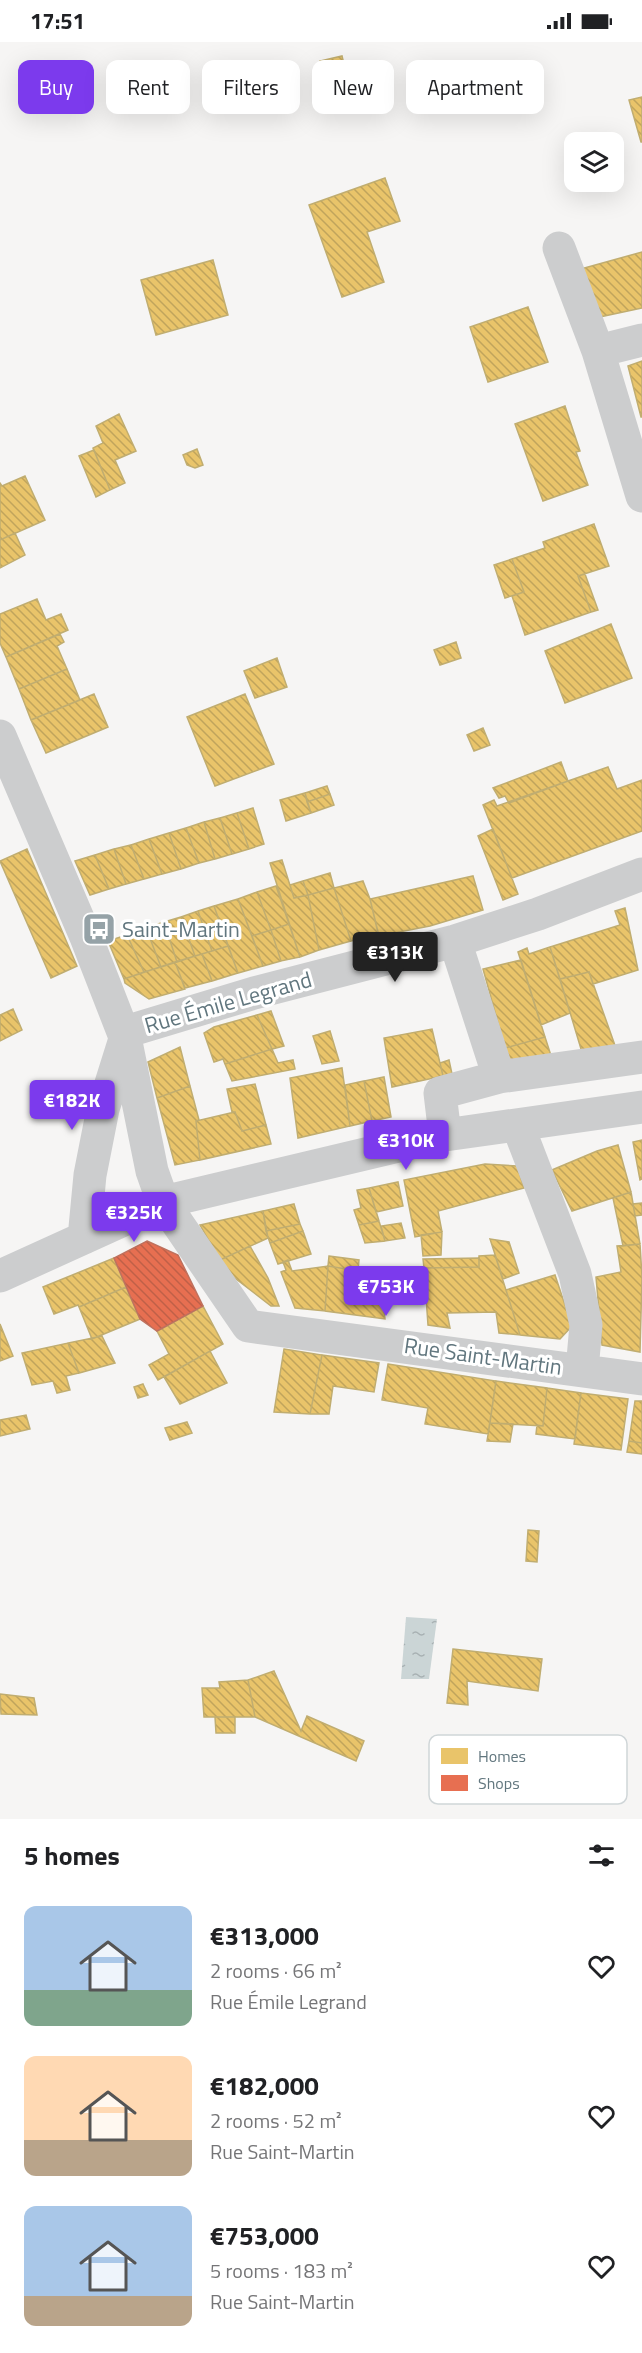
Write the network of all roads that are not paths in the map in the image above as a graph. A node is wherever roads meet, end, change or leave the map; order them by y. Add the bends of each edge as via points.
1 (559, 248) dead end
2 (642, 340) edge
3 (598, 351) junction
4 (642, 496) edge
5 (0, 736) edge
6 (642, 874) edge
7 (455, 941) junction
8 (125, 1037) junction
9 (642, 1057) edge
10 (499, 1077) junction
11 (642, 1107) edge
12 (518, 1126) junction
13 (445, 1135) junction
14 (164, 1202) junction
15 (84, 1238) junction
16 (0, 1276) edge
17 (582, 1370) junction
18 (642, 1378) edge

1 - 3 street
2 - 3 street
3 - 4 street
5 - 8 street, Rue Saint-Martin
6 - 7 street, Rue Émile Legrand
7 - 8 street, Rue Émile Legrand via 254,993 135,1029
7 - 10 street
8 - 14 street, Rue Saint-Martin via 152,1171
8 - 15 street via 103,1109 90,1175
9 - 10 street
10 - 13 street via 440,1093
11 - 12 street
12 - 13 street
12 - 17 street via 575,1274 586,1325
13 - 14 street
14 - 15 street
14 - 17 street, Rue Saint-Martin via 248,1326
15 - 16 street
17 - 18 street, Rue Saint-Martin

